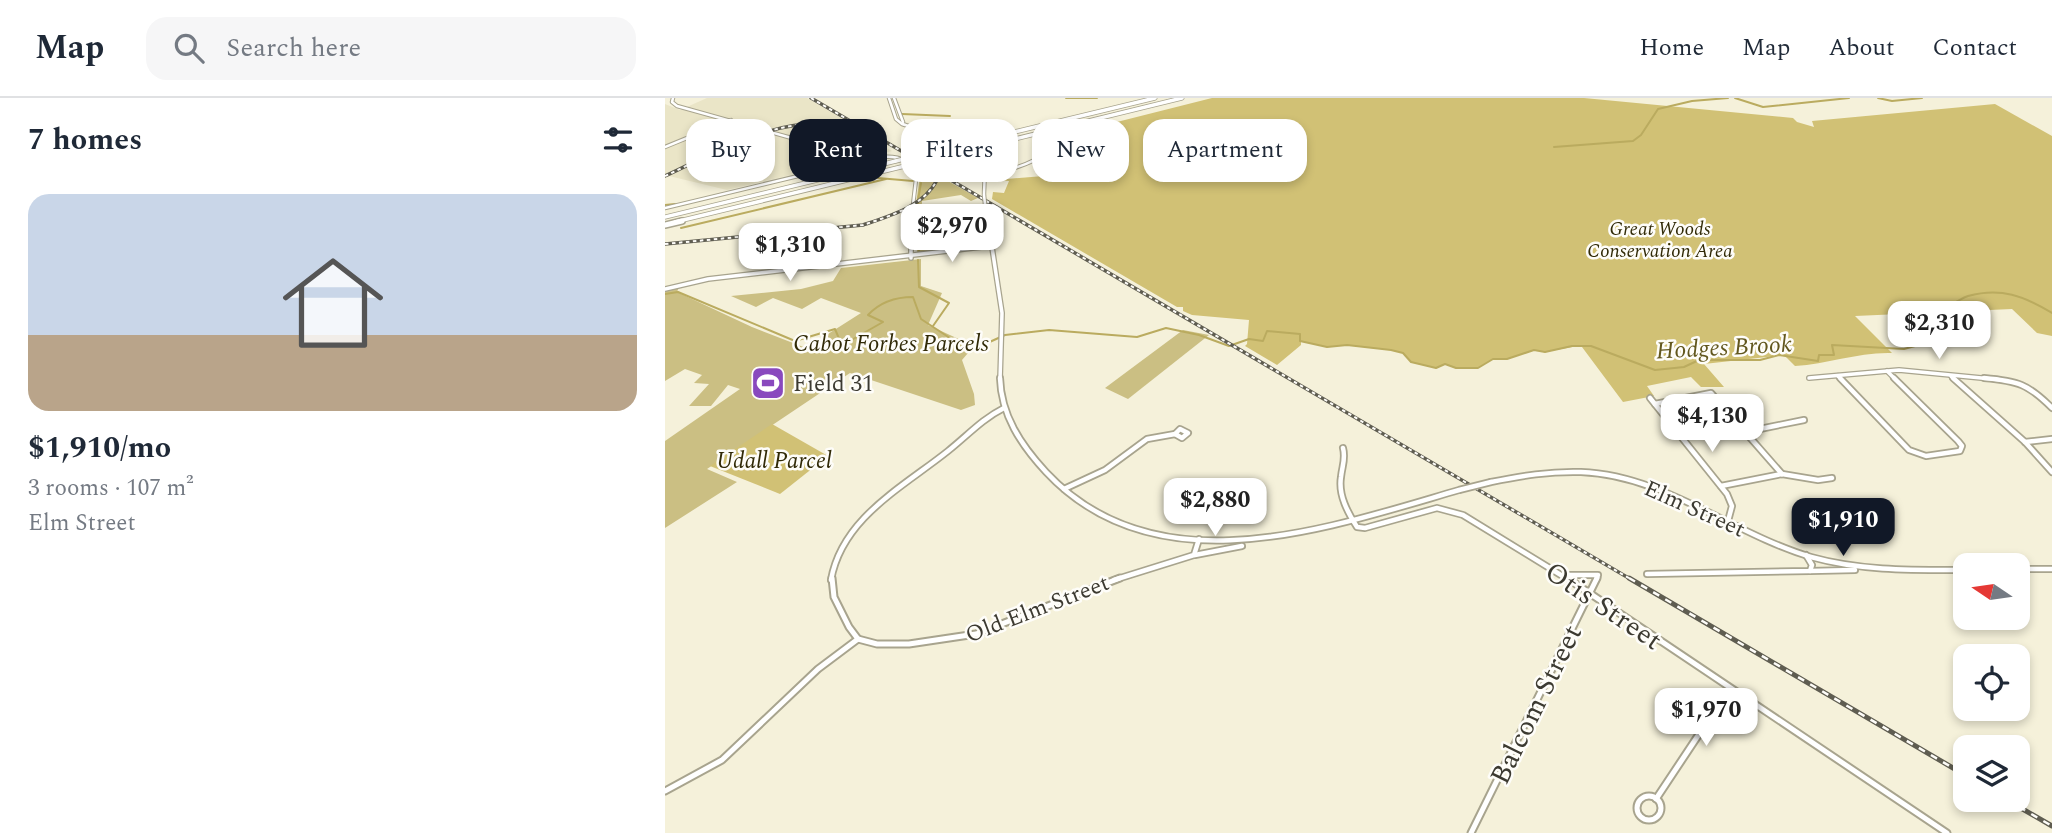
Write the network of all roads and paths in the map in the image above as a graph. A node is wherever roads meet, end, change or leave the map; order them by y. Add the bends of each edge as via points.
1 (673, 98) edge
2 (892, 98) edge
3 (1144, 98) edge
4 (1155, 98) edge
5 (1182, 98) edge
6 (727, 119) edge
7 (902, 119) edge
8 (1018, 131) edge
9 (1018, 131) edge
10 (686, 139) edge
11 (665, 148) edge
12 (887, 156) edge
13 (901, 160) edge
14 (789, 178) edge
15 (983, 182) edge
16 (665, 208) edge
17 (665, 217) edge
18 (665, 225) edge
19 (990, 246) junction
20 (911, 258) junction
21 (665, 289) edge
22 (1887, 371) junction
23 (1949, 375) junction
24 (1838, 376) junction
25 (1809, 378) dead end
26 (1650, 398) dead end
27 (1655, 404) junction
28 (1004, 407) junction
29 (2052, 408) edge
30 (1804, 420) dead end
31 (1745, 432) junction
32 (1175, 433) dead end
33 (2052, 439) edge
34 (2025, 442) junction
35 (1343, 449) dead end
36 (2052, 472) edge
37 (1782, 474) junction
38 (1832, 478) dead end
39 (1721, 486) junction
40 (1064, 489) junction
41 (1352, 520) junction
42 (1728, 522) junction
43 (1199, 539) junction
44 (1242, 546) dead end
45 (1194, 555) junction
46 (1806, 555) junction
47 (1953, 569) edge
48 (2030, 569) edge
49 (2052, 569) edge
50 (1877, 570) junction
51 (1810, 571) junction
52 (1647, 573) dead end
53 (1562, 575) junction
54 (1589, 594) junction
55 (858, 639) junction
56 (1729, 689) junction
57 (665, 791) edge
58 (1656, 799) junction
59 (1471, 833) edge
60 (1947, 833) edge

1 - 6 street via 671,102 677,106
2 - 7 street
3 - 8 highway
4 - 9 highway
5 - 18 highway, bridge
10 - 11 street
12 - 20 street via 901,158 917,173 911,202
13 - 17 highway, bridge
14 - 16 street
15 - 19 street, Elm Street, bridge
19 - 20 street
19 - 28 street, Elm Street via 1002,310 998,368
20 - 21 street via 708,279
22 - 23 street
22 - 24 street
22 - 24 street via 1958,441 1961,451 1926,456 1909,450
23 - 29 street via 2023,383
23 - 34 street
24 - 25 street
26 - 27 street
27 - 31 street via 1711,393
27 - 39 street
28 - 40 street, Elm Street via 1026,449
28 - 55 street via 892,493 865,517 844,545 831,584
30 - 31 street
31 - 37 street
32 - 40 street via 1147,439 1105,470
33 - 34 street
34 - 36 street
35 - 41 street via 1341,491
37 - 38 street
37 - 39 street
39 - 42 street via 1731,503
40 - 43 street, Elm Street via 1127,524
41 - 42 street, Elm Street, bridge via 1548,470 1607,474 1649,486
41 - 43 street, Elm Street via 1274,538
41 - 53 street, Otis Street via 1365,528 1437,508 1450,509
42 - 46 street, Elm Street
43 - 45 street
44 - 45 street, Old Elm Street
45 - 55 street, Old Elm Street via 1103,583 976,634 909,644
46 - 50 street, Elm Street
46 - 51 street
47 - 50 street, Elm Street
48 - 49 street
50 - 51 street
51 - 52 street
53 - 54 street, Otis Street
53 - 54 street, Balcom Street via 1598,575
54 - 56 street, Otis Street
54 - 59 street, Balcom Street
55 - 57 street via 818,669 722,760
56 - 58 street
56 - 60 street, Otis Street
58 - 58 street via 1661,814 1648,820 1638,811 1637,800 1646,795

